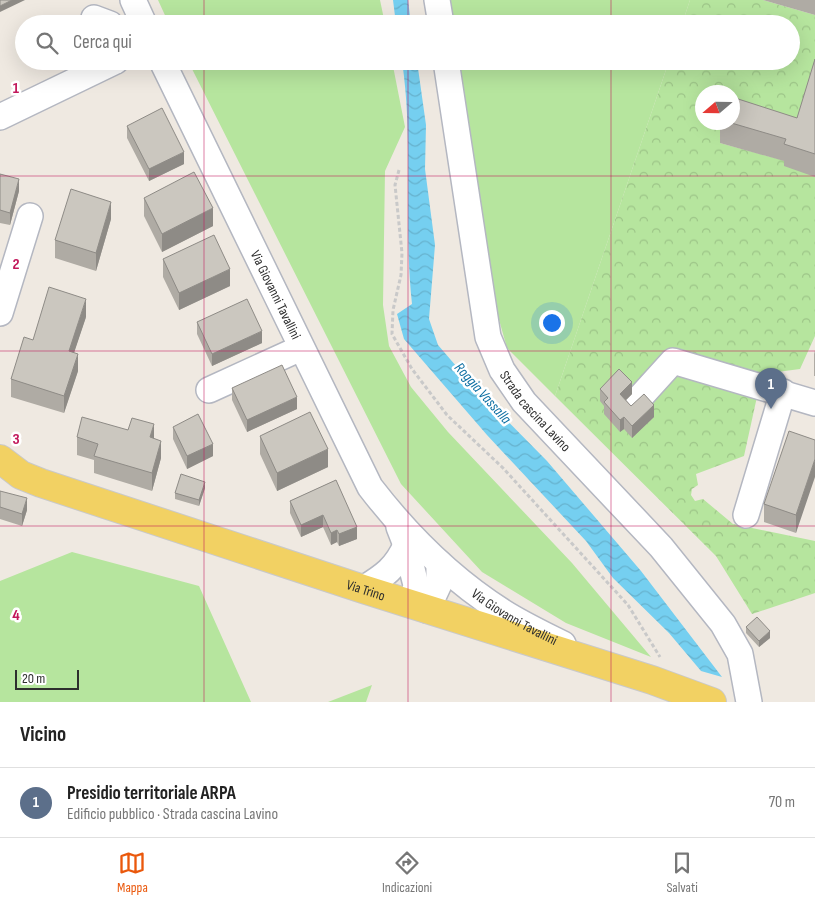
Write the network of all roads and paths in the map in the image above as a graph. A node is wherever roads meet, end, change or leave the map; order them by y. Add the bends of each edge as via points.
1 (133, 0) edge
2 (437, 0) edge
3 (140, 15) edge
4 (440, 15) edge
5 (97, 70) edge
6 (166, 70) edge
7 (447, 70) edge
8 (0, 117) edge
9 (399, 170) dead end
10 (30, 216) dead end
11 (0, 313) edge
12 (301, 348) junction
13 (209, 390) dead end
14 (783, 392) junction
15 (815, 403) edge
16 (634, 404) edge
17 (7, 470) edge
18 (746, 514) dead end
19 (397, 522) junction
20 (406, 545) junction
21 (439, 563) junction
22 (363, 589) junction
23 (420, 607) junction
24 (596, 662) junction
25 (657, 682) junction
26 (712, 702) edge
27 (749, 702) edge

1 - 3 street
2 - 4 street
5 - 8 street
6 - 12 street, Via Giovanni Tavallini
7 - 27 street, Strada cascina Lavino via 488,337 502,370 524,402 661,547 723,624 740,654
9 - 25 path via 395,185 402,253 392,334 412,369 447,415 503,468 628,605 660,657
10 - 11 street
12 - 13 street
12 - 19 street, Via Giovanni Tavallini via 370,488
14 - 15 street
14 - 16 street via 673,362
14 - 18 street
17 - 22 main road, Via Trino
19 - 20 street, Via Giovanni Tavallini
19 - 21 street, Via Giovanni Tavallini
20 - 22 street via 399,561
20 - 23 street, Via Giovanni Tavallini
21 - 23 street via 439,584
21 - 24 street, Via Giovanni Tavallini via 502,612
22 - 23 main road, Via Trino
23 - 24 main road, Via Trino
24 - 25 main road, Via Trino
25 - 26 main road, Via Trino

